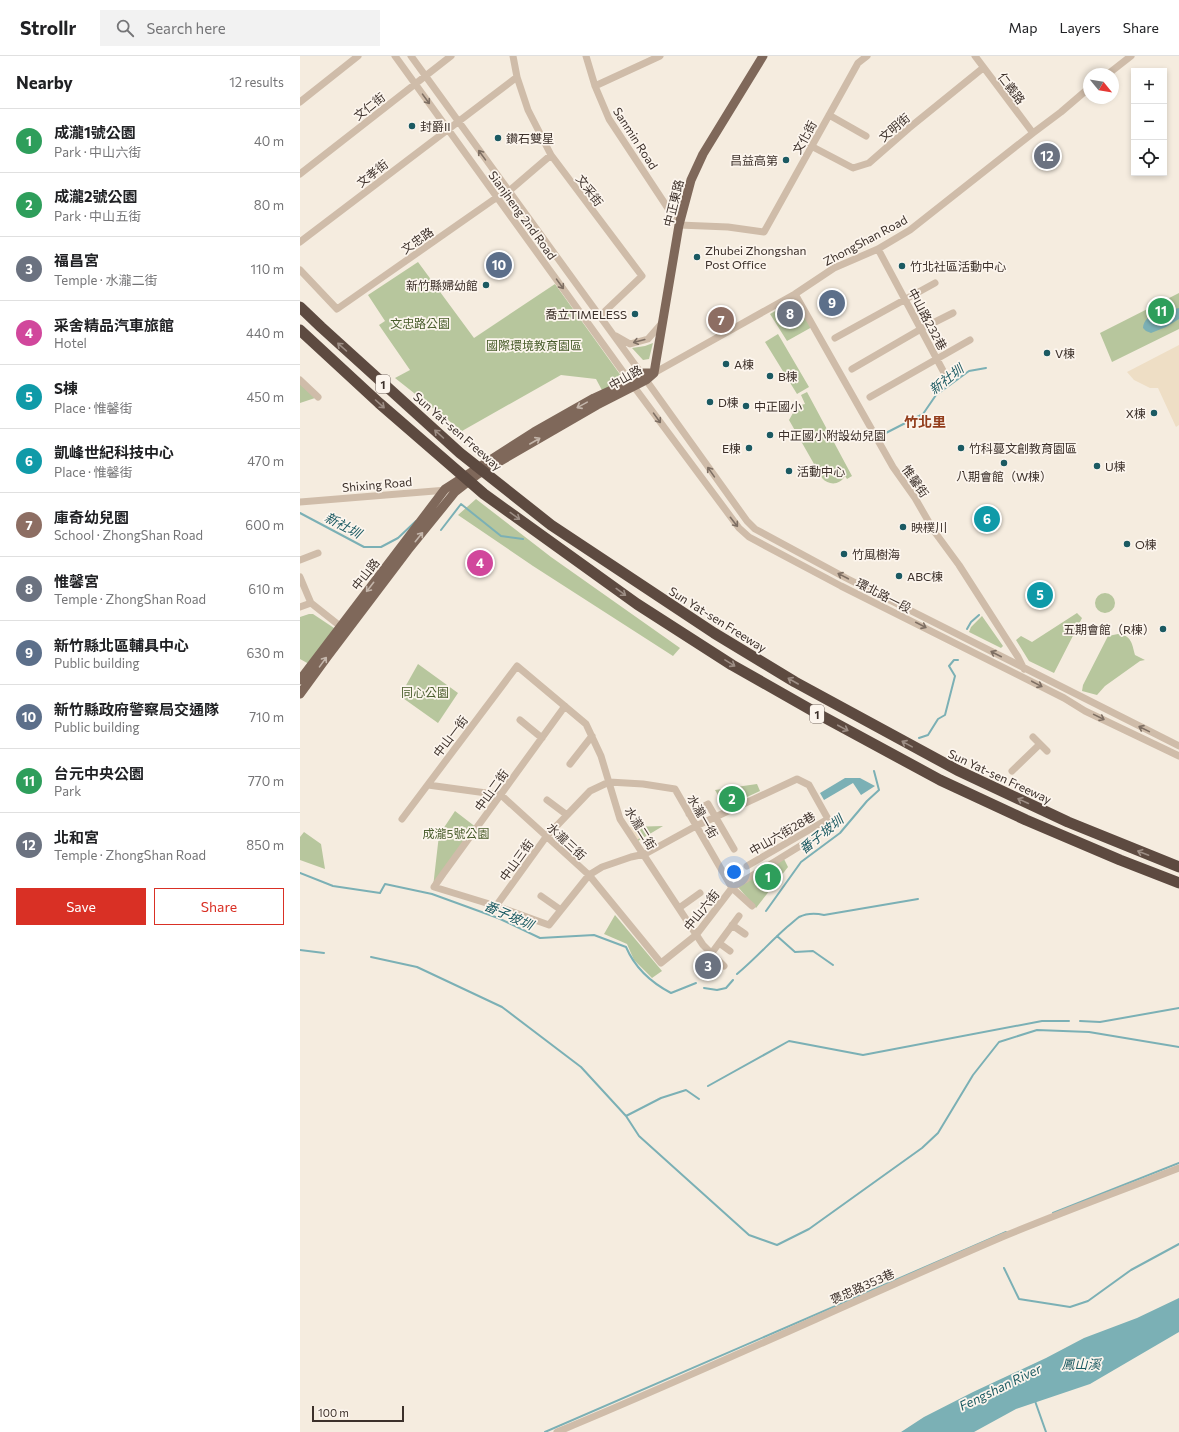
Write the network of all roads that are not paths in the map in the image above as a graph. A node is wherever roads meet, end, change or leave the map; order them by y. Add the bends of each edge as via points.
1 (358, 56) edge
2 (395, 56) edge
3 (411, 56) edge
4 (451, 56) edge
5 (513, 56) edge
6 (586, 56) edge
7 (660, 56) edge
8 (763, 56) edge
9 (867, 56) edge
10 (975, 56) edge
11 (1131, 56) edge
12 (984, 68) junction
13 (1116, 68) edge
14 (425, 76) junction
15 (517, 77) junction
16 (415, 83) junction
17 (595, 86) junction
18 (1083, 93) edge
19 (300, 102) edge
20 (829, 115) junction
21 (459, 122) junction
22 (448, 130) junction
23 (1033, 133) junction
24 (866, 136) dead end
25 (811, 146) junction
26 (551, 155) junction
27 (300, 174) edge
28 (509, 191) junction
29 (497, 198) junction
30 (679, 225) junction
31 (300, 242) edge
32 (878, 249) junction
33 (300, 270) edge
34 (936, 284) dead end
35 (795, 294) junction
36 (906, 300) junction
37 (300, 307) edge
38 (953, 313) dead end
39 (600, 316) junction
40 (662, 323) junction
41 (921, 329) junction
42 (300, 330) edge
43 (612, 334) junction
44 (835, 338) dead end
45 (970, 340) dead end
46 (937, 359) junction
47 (852, 369) dead end
48 (654, 373) junction
49 (644, 377) junction
50 (300, 380) edge
51 (948, 380) dead end
52 (632, 383) junction
53 (318, 397) dead end
54 (870, 397) dead end
55 (445, 489) junction
56 (455, 492) junction
57 (300, 502) edge
58 (318, 553) dead end
59 (300, 560) edge
60 (300, 577) edge
61 (311, 603) junction
62 (300, 607) edge
63 (340, 626) junction
64 (517, 666) joint
65 (1024, 668) junction
66 (1023, 677) junction
67 (300, 680) edge
68 (300, 694) edge
69 (565, 706) junction
70 (520, 720) dead end
71 (592, 736) junction
72 (1033, 737) dead end
73 (542, 738) junction
74 (1040, 744) junction
75 (1179, 746) edge
76 (1047, 751) dead end
77 (1179, 756) edge
78 (570, 764) dead end
79 (1012, 771) dead end
80 (609, 782) junction
81 (428, 785) junction
82 (501, 795) junction
83 (547, 800) dead end
84 (689, 814) junction
85 (567, 815) junction
86 (716, 817) junction
87 (402, 819) dead end
88 (828, 819) junction
89 (696, 826) junction
90 (546, 837) junction
91 (734, 849) dead end
92 (645, 854) junction
93 (747, 866) dead end
94 (1179, 867) edge
95 (589, 875) junction
96 (1179, 883) edge
97 (732, 888) junction
98 (700, 893) dead end
99 (541, 896) dead end
100 (496, 906) junction
101 (752, 906) dead end
102 (679, 908) junction
103 (561, 910) junction
104 (739, 916) dead end
105 (732, 925) junction
106 (745, 934) dead end
107 (696, 935) junction
108 (719, 943) junction
109 (730, 951) dead end
110 (711, 954) junction
111 (661, 963) joint
112 (724, 966) dead end
113 (1179, 1168) edge
114 (558, 1432) edge

1 - 19 street
2 - 16 street, Sianjheng 2nd Road
3 - 14 street, Sianjheng 2nd Road
4 - 14 street, 文仁街
5 - 15 street, 文采街
6 - 17 street, Sanmin Road
7 - 17 street
8 - 30 main road, 中正東路 via 703,154 691,180
9 - 20 street, 文化街 via 858,63
10 - 12 street, 仁義路
11 - 13 street
12 - 23 street, 仁義路
12 - 25 street, 文明街 via 869,162 853,168
14 - 16 street, 文仁街
14 - 21 street, Sianjheng 2nd Road
15 - 21 street, 文孝街
15 - 26 street, 文采街 via 528,110
16 -> 22 street, Sianjheng 2nd Road
16 - 27 street, 文仁街
17 - 30 street, Sanmin Road via 609,119
18 - 23 street, ZhongShan Road
20 - 24 street
20 - 25 street, 文化街
21 - 22 street, 文孝街
28 -> 21 street, Sianjheng 2nd Road
22 - 29 street, Sianjheng 2nd Road
22 - 31 street, 文孝街
23 - 32 street, ZhongShan Road via 910,230
25 - 30 street, 文化街 via 764,232 728,227
26 - 28 street, 文忠路
26 - 39 street, 文采街 via 642,276
28 - 29 street, 文忠路
28 - 39 street, Sianjheng 2nd Road
29 - 33 street, 文忠路 via 337,309
29 -> 52 street, Sianjheng 2nd Road
30 - 40 main road, 中正東路
32 - 35 street, ZhongShan Road via 834,268
32 - 36 street, 中山路232巷
34 - 36 street
35 - 48 street, ZhongShan Road
35 - 65 street, 惟馨街 via 892,468 915,498
36 - 41 street, 中山路232巷
36 - 44 street
94 -> 37 highway, Sun Yat-sen Freeway / 1 via 1068,822 957,770 795,682 646,590 551,525 468,459
38 - 41 street
39 - 43 street, Sianjheng 2nd Road
40 -> 43 street via 648,339 630,344
40 - 48 main road, 中正東路
41 - 46 street, 中山路232巷
41 - 47 street
42 -> 96 highway, 1 via 484,494 637,604 732,665 940,780 1026,820
43 - 49 street, Sianjheng 2nd Road
45 - 46 street
46 - 51 street, 中山路232巷
46 - 54 street
48 - 49 main road, 中山路
49 - 52 main road, 中山路
65 -> 49 street, 環北路一段 via 755,529 738,510
50 - 53 street
52 -> 55 main road, 中山路 via 534,432
56 -> 52 main road, 中山路 via 478,474
52 -> 66 street, 環北路一段 via 730,517 749,537
55 - 56 street, Shixing Road
55 - 57 street, Shixing Road
55 -> 63 main road, 中山路
68 -> 56 main road, 中山路
58 - 59 street
60 - 61 street
61 - 62 street
61 - 63 street
63 - 67 main road, 中山路
64 - 69 street, 水瀧二街
64 - 81 street, 中山一街
65 - 66 street
75 -> 65 street, 環北路一段
66 -> 77 street, 環北路一段
69 - 71 street, 水瀧二街 via 586,724
69 - 73 street, 中山二街
70 - 73 street
71 - 78 street
71 - 80 street, 水瀧二街
72 - 74 street
73 - 82 street, 中山二街
74 - 76 street
74 - 79 street
80 - 84 street, 水瀧一街 via 675,788
80 - 85 street, 中山三街 via 590,791
80 - 92 street, 水瀧二街 via 620,819
81 - 82 street
81 - 87 street, 中山一街
82 - 90 street, 水瀧三街
82 - 100 street, 中山二街 via 434,887
83 - 85 street
84 - 86 street via 708,804
84 - 89 street, 水瀧一街
85 - 90 street, 中山三街
86 - 88 street via 797,778 809,785
86 - 89 street
86 - 91 street
88 - 93 street, 中山六街28巷
88 - 97 street, 中山六街 via 826,830
89 - 92 street
89 - 97 street, 水瀧一街
90 - 95 street, 水瀧三街
90 - 100 street, 中山三街
92 - 95 street via 602,866
92 - 102 street, 水瀧二街
95 - 103 street
95 - 111 street, 水瀧三街
97 - 101 street, 水瀧一街
97 - 107 street, 中山六街
98 - 102 street
99 - 103 street
100 - 103 street via 549,926
102 - 107 street, 水瀧二街
104 - 105 street
105 - 106 street
105 - 108 street
107 - 110 street, 水瀧二街
107 - 111 street, 中山六街
108 - 109 street
108 - 110 street
110 - 112 street, 水瀧二街
113 - 114 street, 褒忠路353巷 via 1004,1237

